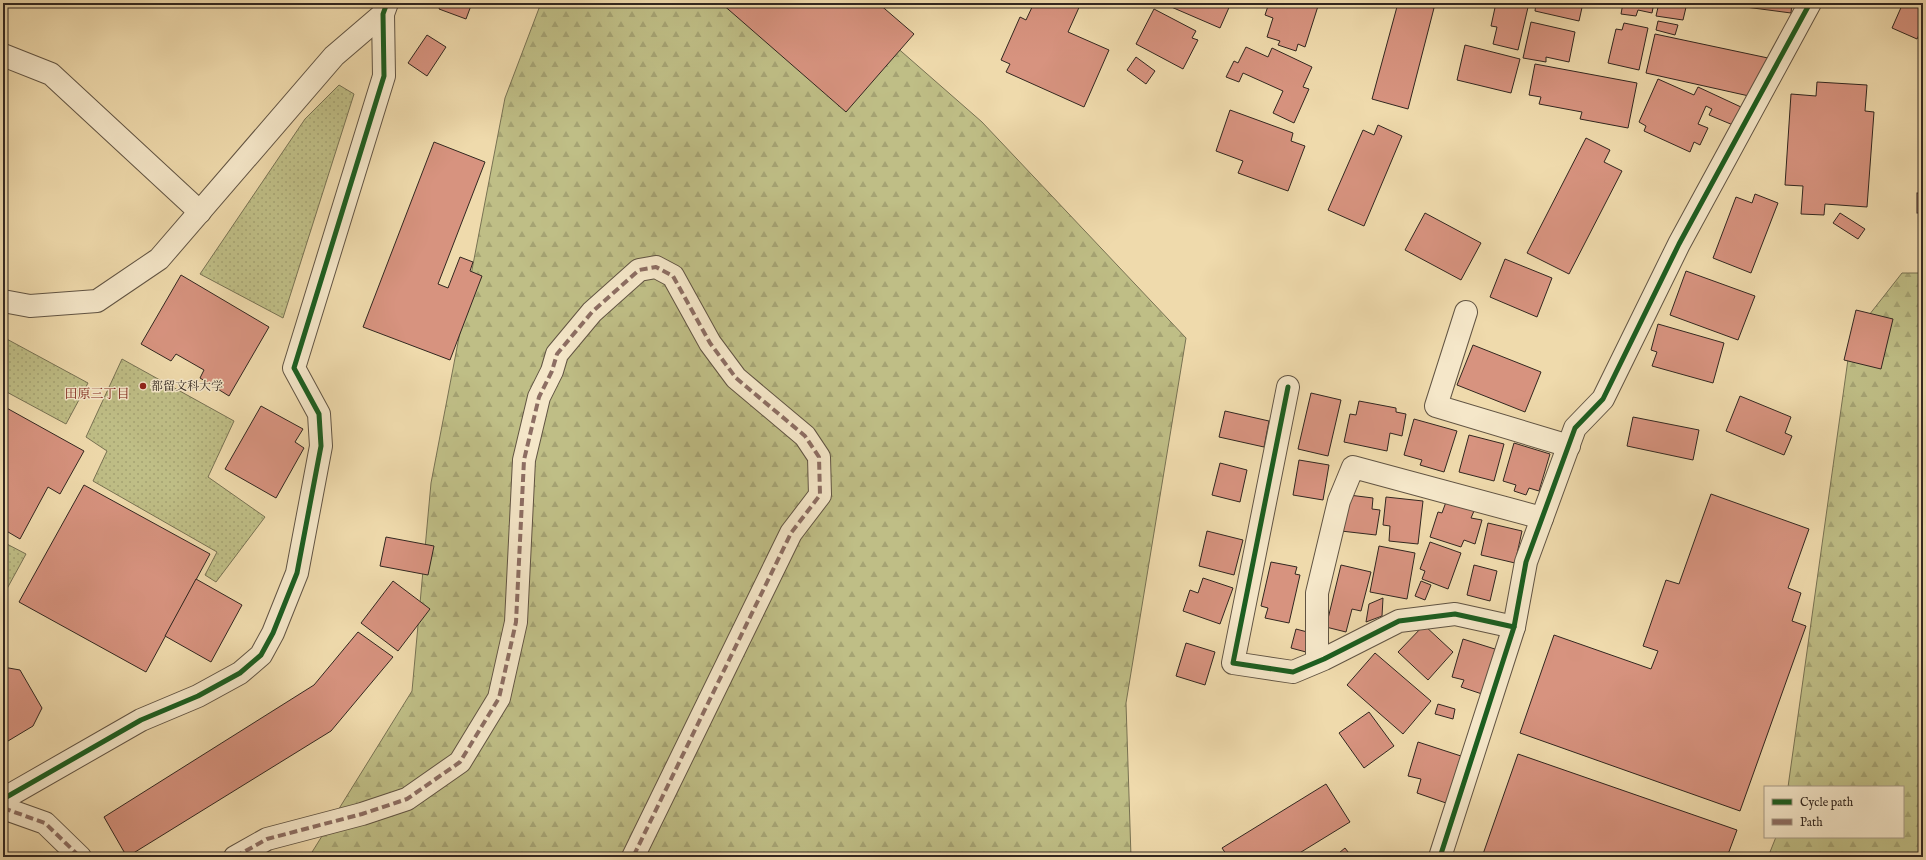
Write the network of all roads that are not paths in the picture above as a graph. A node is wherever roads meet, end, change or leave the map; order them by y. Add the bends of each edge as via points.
1 (1810, 3) edge
2 (385, 9) edge
3 (3, 54) edge
4 (200, 212) junction
5 (3, 301) edge
6 (1466, 312) dead end
7 (1288, 387) dead end
8 (1569, 446) junction
9 (1542, 518) junction
10 (1514, 627) junction
11 (1317, 661) junction
12 (3, 799) edge
13 (3, 808) edge
14 (80, 857) edge
15 (235, 857) edge
16 (633, 857) edge
17 (1440, 857) edge

1 - 8 street via 1679,244 1603,399 1575,428
2 - 4 street via 334,56
2 - 12 street via 384,76 294,368 319,414 321,446 298,573 273,633 261,655 240,673 198,696 141,720
3 - 4 street via 51,74
4 - 5 street via 159,260 97,301 30,306
6 - 8 street via 1436,406
7 - 11 street via 1234,663 1293,672
8 - 9 street
9 - 10 street via 1526,562
9 - 11 street via 1353,467 1339,501 1317,593
10 - 11 street via 1455,614 1399,621
10 - 17 street
13 - 14 street via 44,823
15 - 16 street via 267,839 362,814 407,799 460,762 499,698 516,622 524,460 539,397 557,354 592,312 638,270 656,267 673,276 710,343 736,378 805,436 819,457 820,495 791,533

